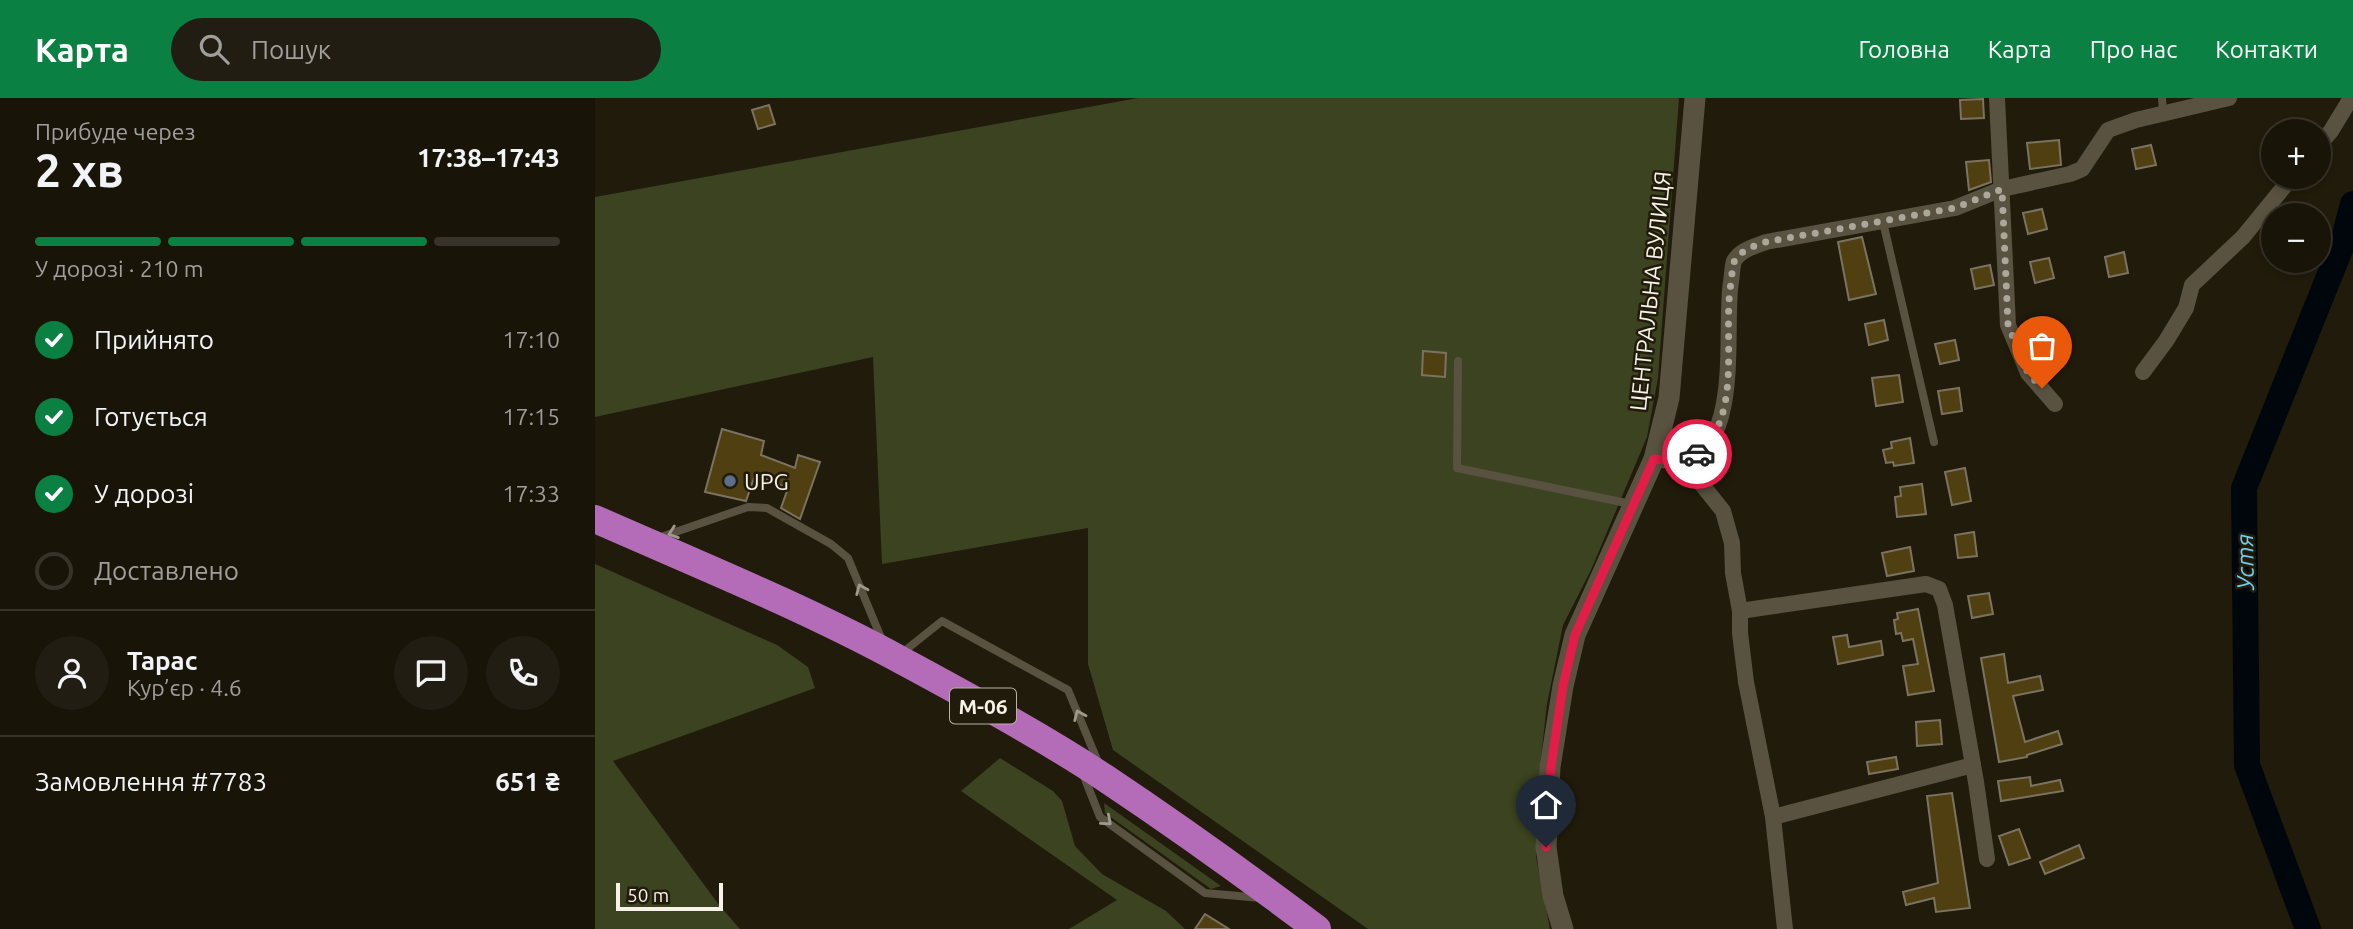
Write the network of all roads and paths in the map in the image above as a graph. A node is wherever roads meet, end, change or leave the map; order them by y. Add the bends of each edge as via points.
1 (1695, 98) edge
2 (1997, 98) edge
3 (2228, 98) edge
4 (2351, 98) edge
5 (2163, 106) edge
6 (2331, 131) edge
7 (2002, 189) junction
8 (2283, 189) edge
9 (1883, 222) junction
10 (1458, 361) dead end
11 (2143, 372) dead end
12 (2055, 404) dead end
13 (1934, 442) dead end
14 (1654, 459) junction
15 (1677, 461) junction
16 (1633, 505) junction
17 (595, 519) edge
18 (647, 542) junction
19 (1740, 611) junction
20 (891, 655) junction
21 (1078, 761) junction
22 (1973, 765) junction
23 (1105, 778) junction
24 (1773, 817) junction
25 (1987, 859) dead end
26 (1278, 900) junction
27 (1317, 929) edge
28 (1563, 929) edge
29 (1785, 929) edge

1 - 14 street, ЦЕНТРАЛЬНА ВУЛИЦЯ via 1669,398
2 - 7 street
3 - 5 street
4 - 6 street
5 - 7 street via 2108,130 2082,169
7 - 9 street via 1955,208
7 - 12 street via 2008,325 2028,373
8 - 11 street via 2243,237 2192,285 2186,308
9 - 13 lane
9 - 15 street via 1766,242 1746,249 1734,261 1728,378 1720,422 1713,439 1699,453
10 - 16 lane via 1457,468
14 - 15 street
14 - 16 street, ЦЕНТРАЛЬНА ВУЛИЦЯ
15 - 19 street via 1693,473 1723,511
16 - 28 street, ЦЕНТРАЛЬНА ВУЛИЦЯ via 1575,635 1563,686 1546,847
17 - 18 highway, М-06
18 - 20 highway, М-06
20 -> 18 lane via 848,558 767,508 748,507
19 - 22 street via 1926,584 1939,589
19 - 24 street via 1746,682
20 - 21 highway, М-06
23 -> 20 lane via 1068,690 942,621
21 - 23 highway, М-06
21 -> 26 lane via 1100,817 1205,893
22 - 24 street
22 - 25 street
23 - 26 highway, М-06
24 - 29 street
26 - 27 highway, М-06

